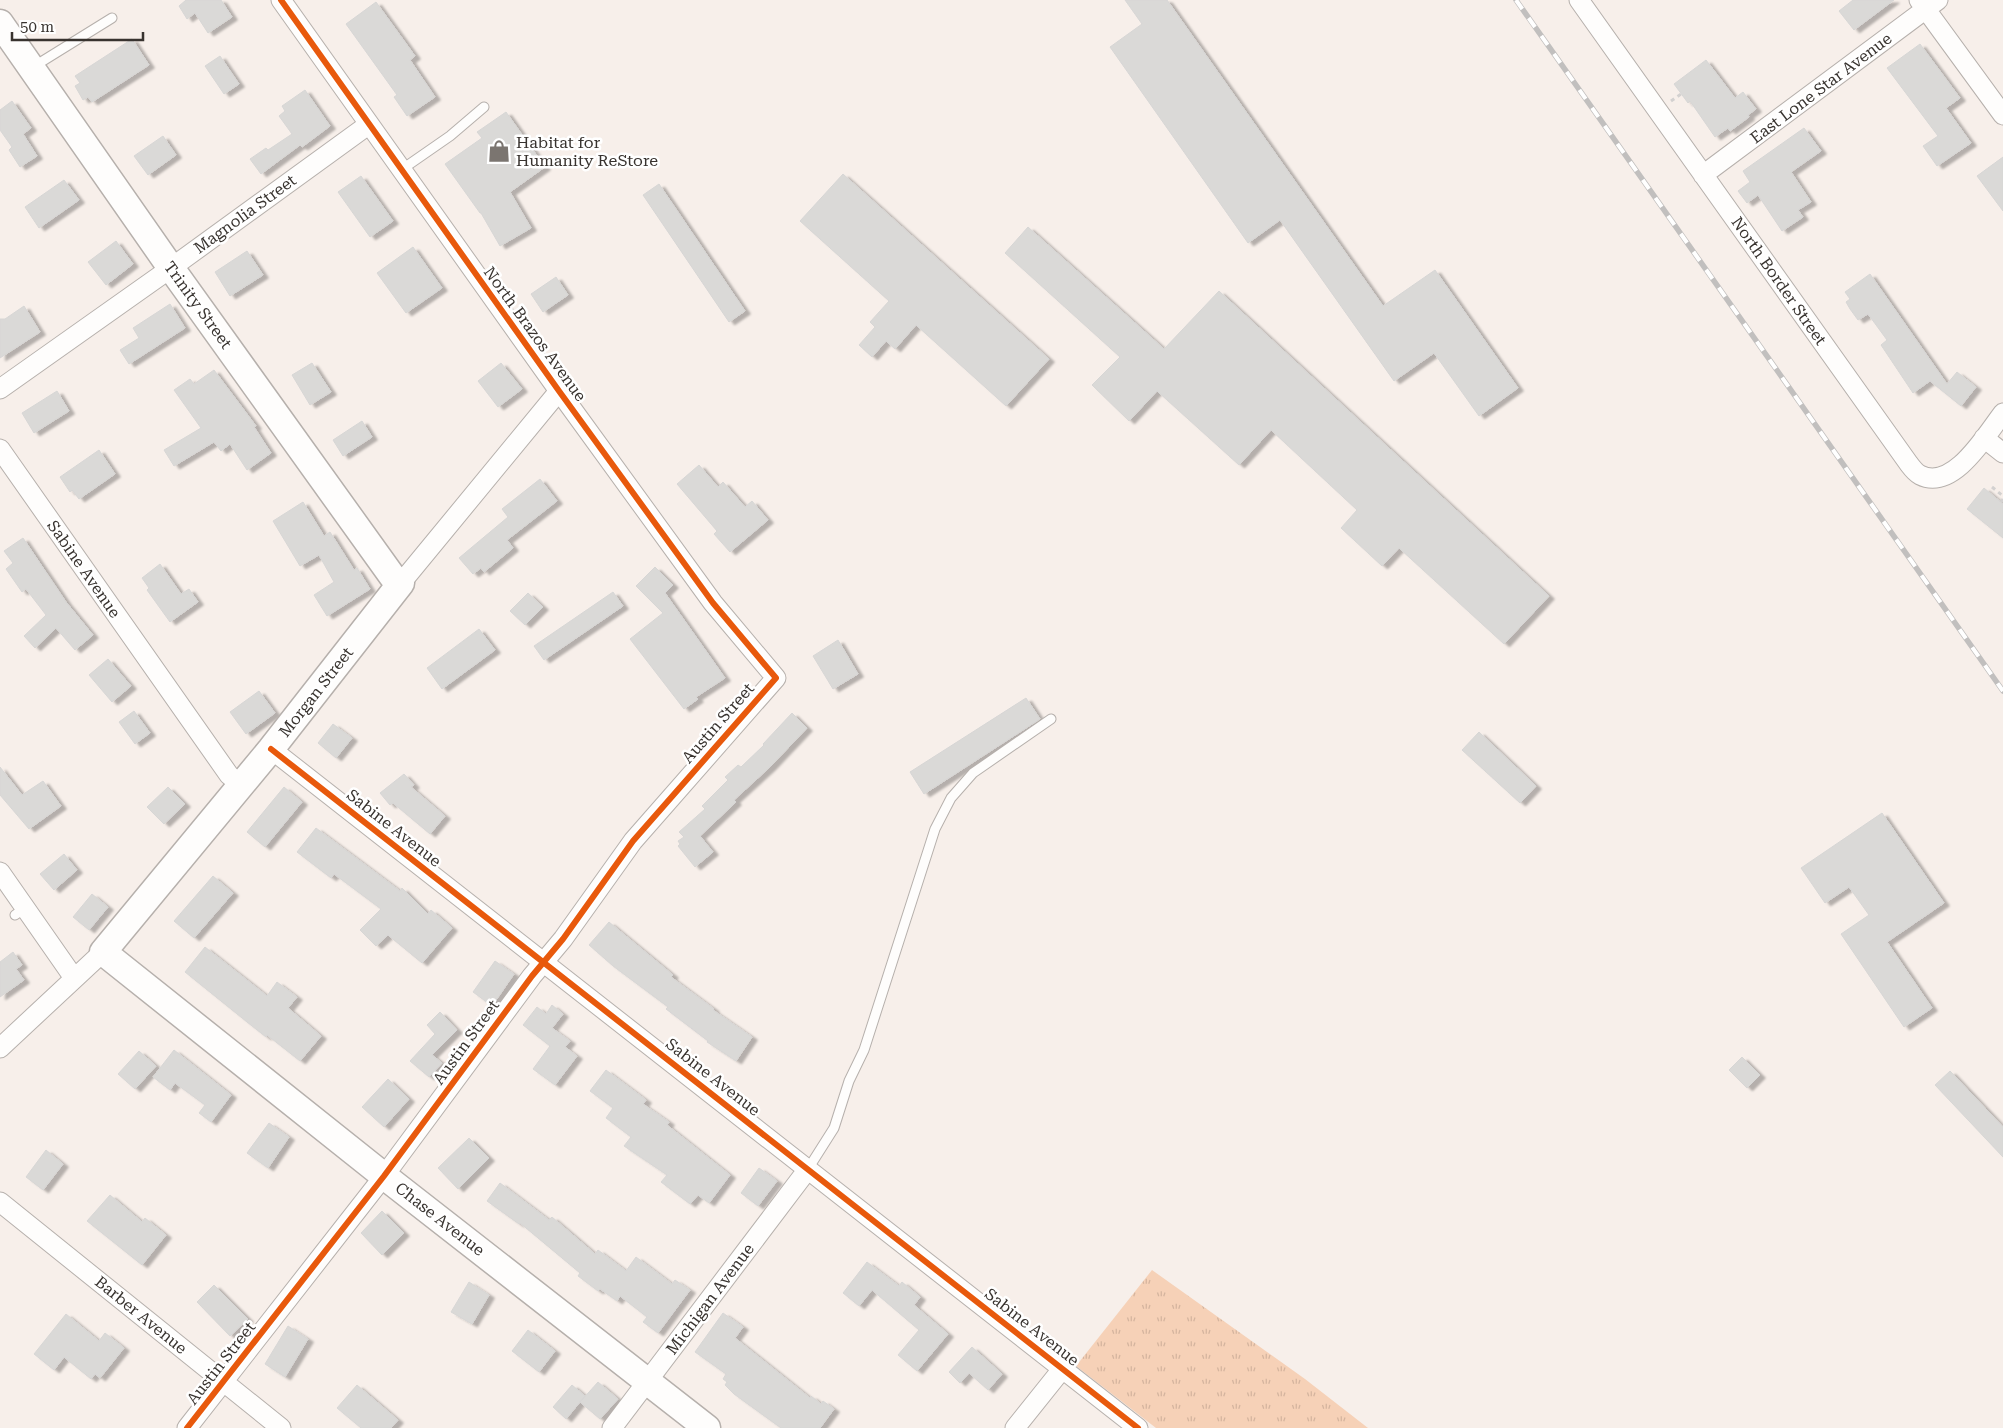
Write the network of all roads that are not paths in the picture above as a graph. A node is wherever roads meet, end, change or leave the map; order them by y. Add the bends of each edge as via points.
1 (281, 0) edge
2 (1579, 0) edge
3 (1927, 3) edge
4 (112, 18) dead end
5 (0, 23) edge
6 (32, 68) junction
7 (484, 107) dead end
8 (2003, 115) edge
9 (368, 125) junction
10 (401, 170) junction
11 (1703, 175) junction
12 (171, 268) junction
13 (0, 389) edge
14 (559, 391) junction
15 (2003, 413) edge
16 (1984, 438) junction
17 (0, 449) edge
18 (2003, 453) edge
19 (401, 583) junction
20 (776, 678) joint
21 (1051, 719) dead end
22 (271, 749) junction
23 (241, 785) junction
24 (0, 872) edge
25 (103, 952) junction
26 (545, 963) junction
27 (74, 978) junction
28 (0, 1048) edge
29 (808, 1169) junction
30 (384, 1176) junction
31 (0, 1202) edge
32 (1063, 1368) junction
33 (648, 1381) junction
34 (224, 1382) junction
35 (187, 1428) edge
36 (281, 1428) edge
37 (612, 1428) edge
38 (707, 1428) edge
39 (1015, 1428) edge
40 (1138, 1428) edge

1 - 9 street, North Brazos Avenue
2 - 11 street, North Border Street
3 - 8 street
3 - 11 street, East Lone Star Avenue
4 - 6 lane
5 - 6 street, Trinity Street
6 - 12 street, Trinity Street
7 - 10 lane via 450,136
9 - 10 street, North Brazos Avenue
9 - 12 street, Magnolia Street
10 - 14 street, North Brazos Avenue
11 - 16 street, North Border Street via 1920,475 1936,479 1952,473
12 - 13 street, Magnolia Street
12 - 19 street, Trinity Street via 386,568
14 - 19 street, Morgan Street
14 - 20 street, North Brazos Avenue via 713,603
15 - 16 street, North Border Street
16 - 18 street
17 - 23 street, Sabine Avenue via 229,775
19 - 22 street, Morgan Street
20 - 26 street, Austin Street via 633,841
21 - 29 lane via 973,773 951,798 936,829 864,1050 834,1128
22 - 23 street, Morgan Street
22 - 26 street, Sabine Avenue
23 - 25 street, Morgan Street
24 - 27 street via 20,912
25 - 27 street, Morgan Street
25 - 30 street, Chase Avenue
26 - 29 street, Sabine Avenue
26 - 30 street, Austin Street via 532,976
27 - 28 street, Morgan Street
29 - 32 street, Sabine Avenue
29 - 33 street, Michigan Avenue
30 - 33 street, Chase Avenue
30 - 34 street, Austin Street
31 - 34 street, Barber Avenue
32 - 39 street
32 - 40 street, Sabine Avenue
33 - 37 street, Michigan Avenue
33 - 38 street, Chase Avenue
34 - 35 street, Austin Street
34 - 36 street, Barber Avenue

